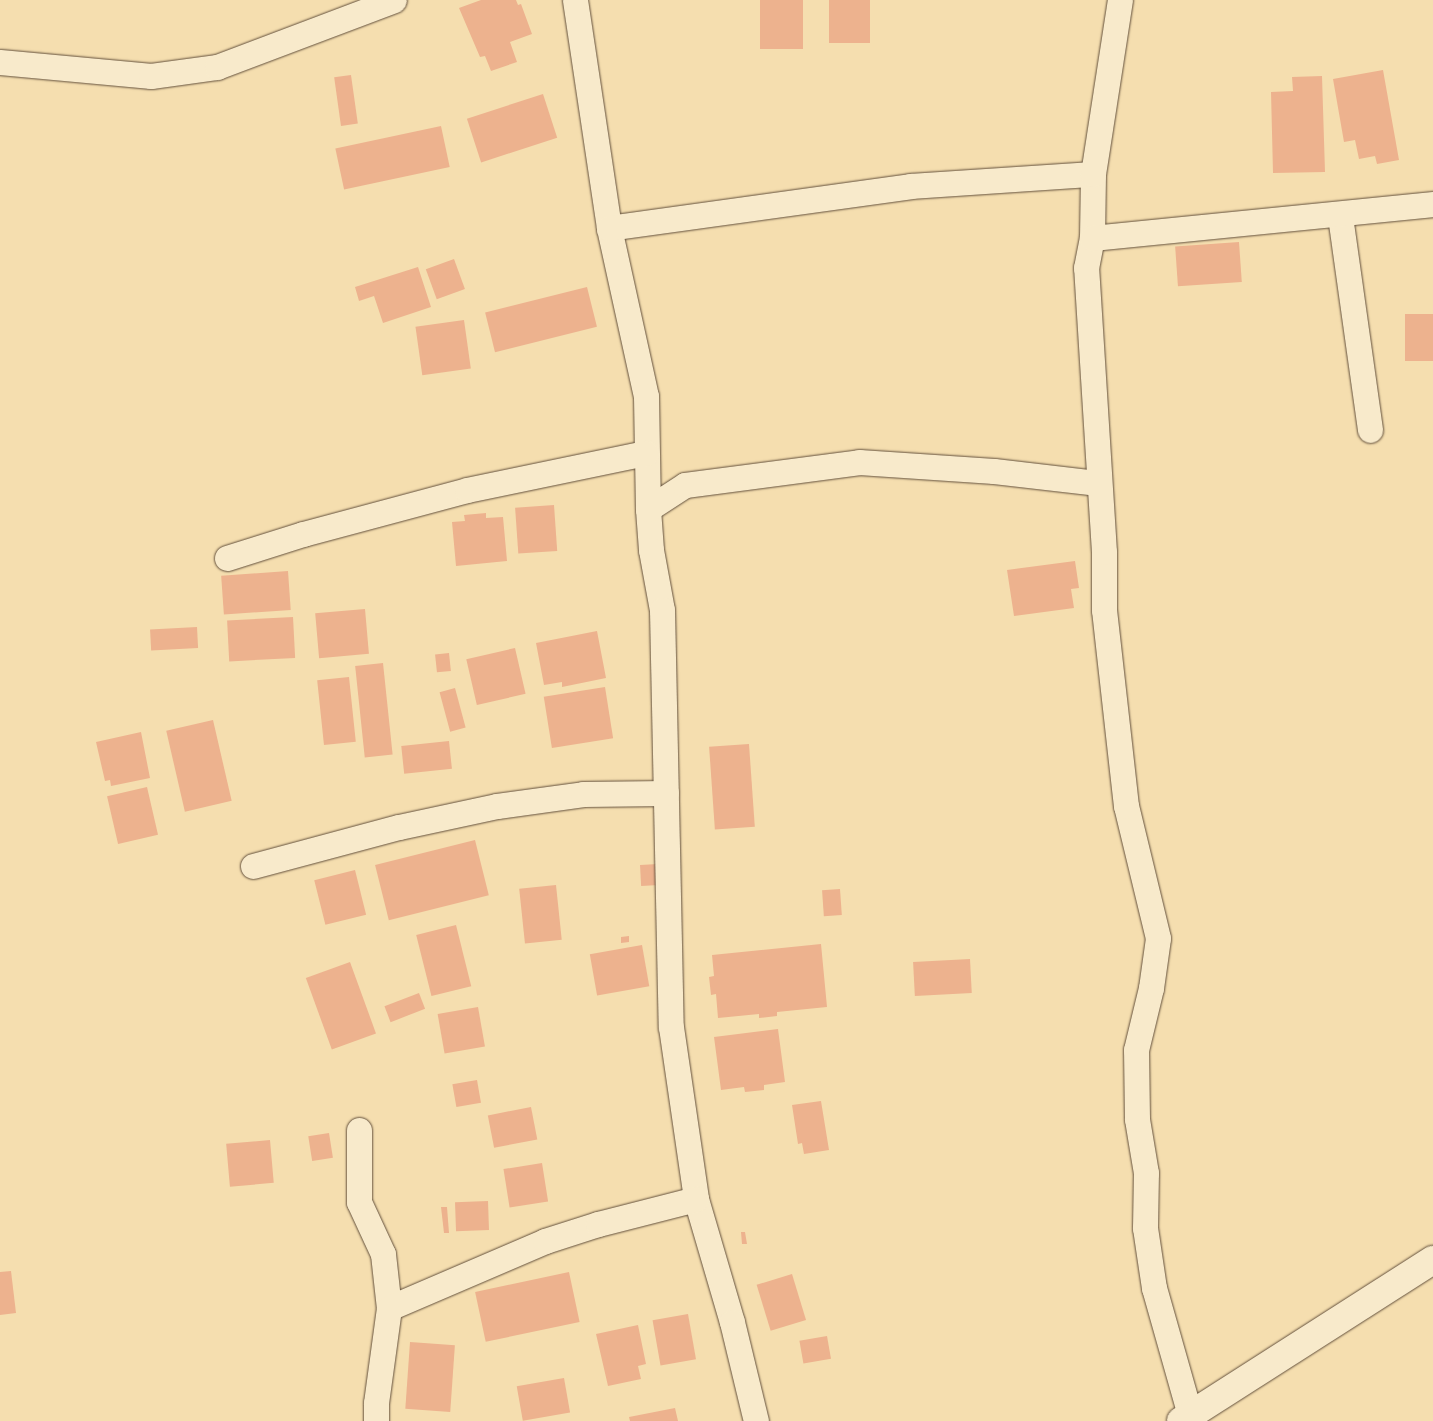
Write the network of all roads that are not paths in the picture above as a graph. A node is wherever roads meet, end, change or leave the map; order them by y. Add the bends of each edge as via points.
1 (394, 0) edge
2 (575, 0) edge
3 (1120, 0) edge
4 (0, 62) edge
5 (1093, 174) junction
6 (1433, 204) edge
7 (1340, 216) junction
8 (608, 228) junction
9 (1092, 238) junction
10 (1370, 430) dead end
11 (646, 453) junction
12 (1098, 483) junction
13 (648, 509) junction
14 (227, 558) dead end
15 (666, 793) junction
16 (253, 866) dead end
17 (359, 1130) dead end
18 (696, 1199) junction
19 (1433, 1260) edge
20 (390, 1308) junction
21 (1185, 1418) edge
22 (376, 1421) edge
23 (756, 1421) edge

1 - 4 street via 217,67 151,76
2 - 8 street
3 - 5 street
5 - 8 street via 910,186
5 - 9 street
6 - 7 street
7 - 9 street
7 - 10 street
8 - 11 street via 646,396
9 - 12 street via 1086,268
11 - 13 street
11 - 14 street via 467,490
12 - 13 street via 994,471 859,462 685,485
12 - 21 street via 1104,610 1126,806 1158,938 1151,988 1136,1050 1137,1119 1146,1173 1145,1228 1154,1288
13 - 15 street via 651,550 662,610
15 - 16 street via 583,794 497,806 399,827
15 - 18 street via 670,1027
17 - 20 street via 359,1202 383,1254
18 - 20 street via 545,1241
18 - 23 street via 732,1322
19 - 21 main road
20 - 22 street

